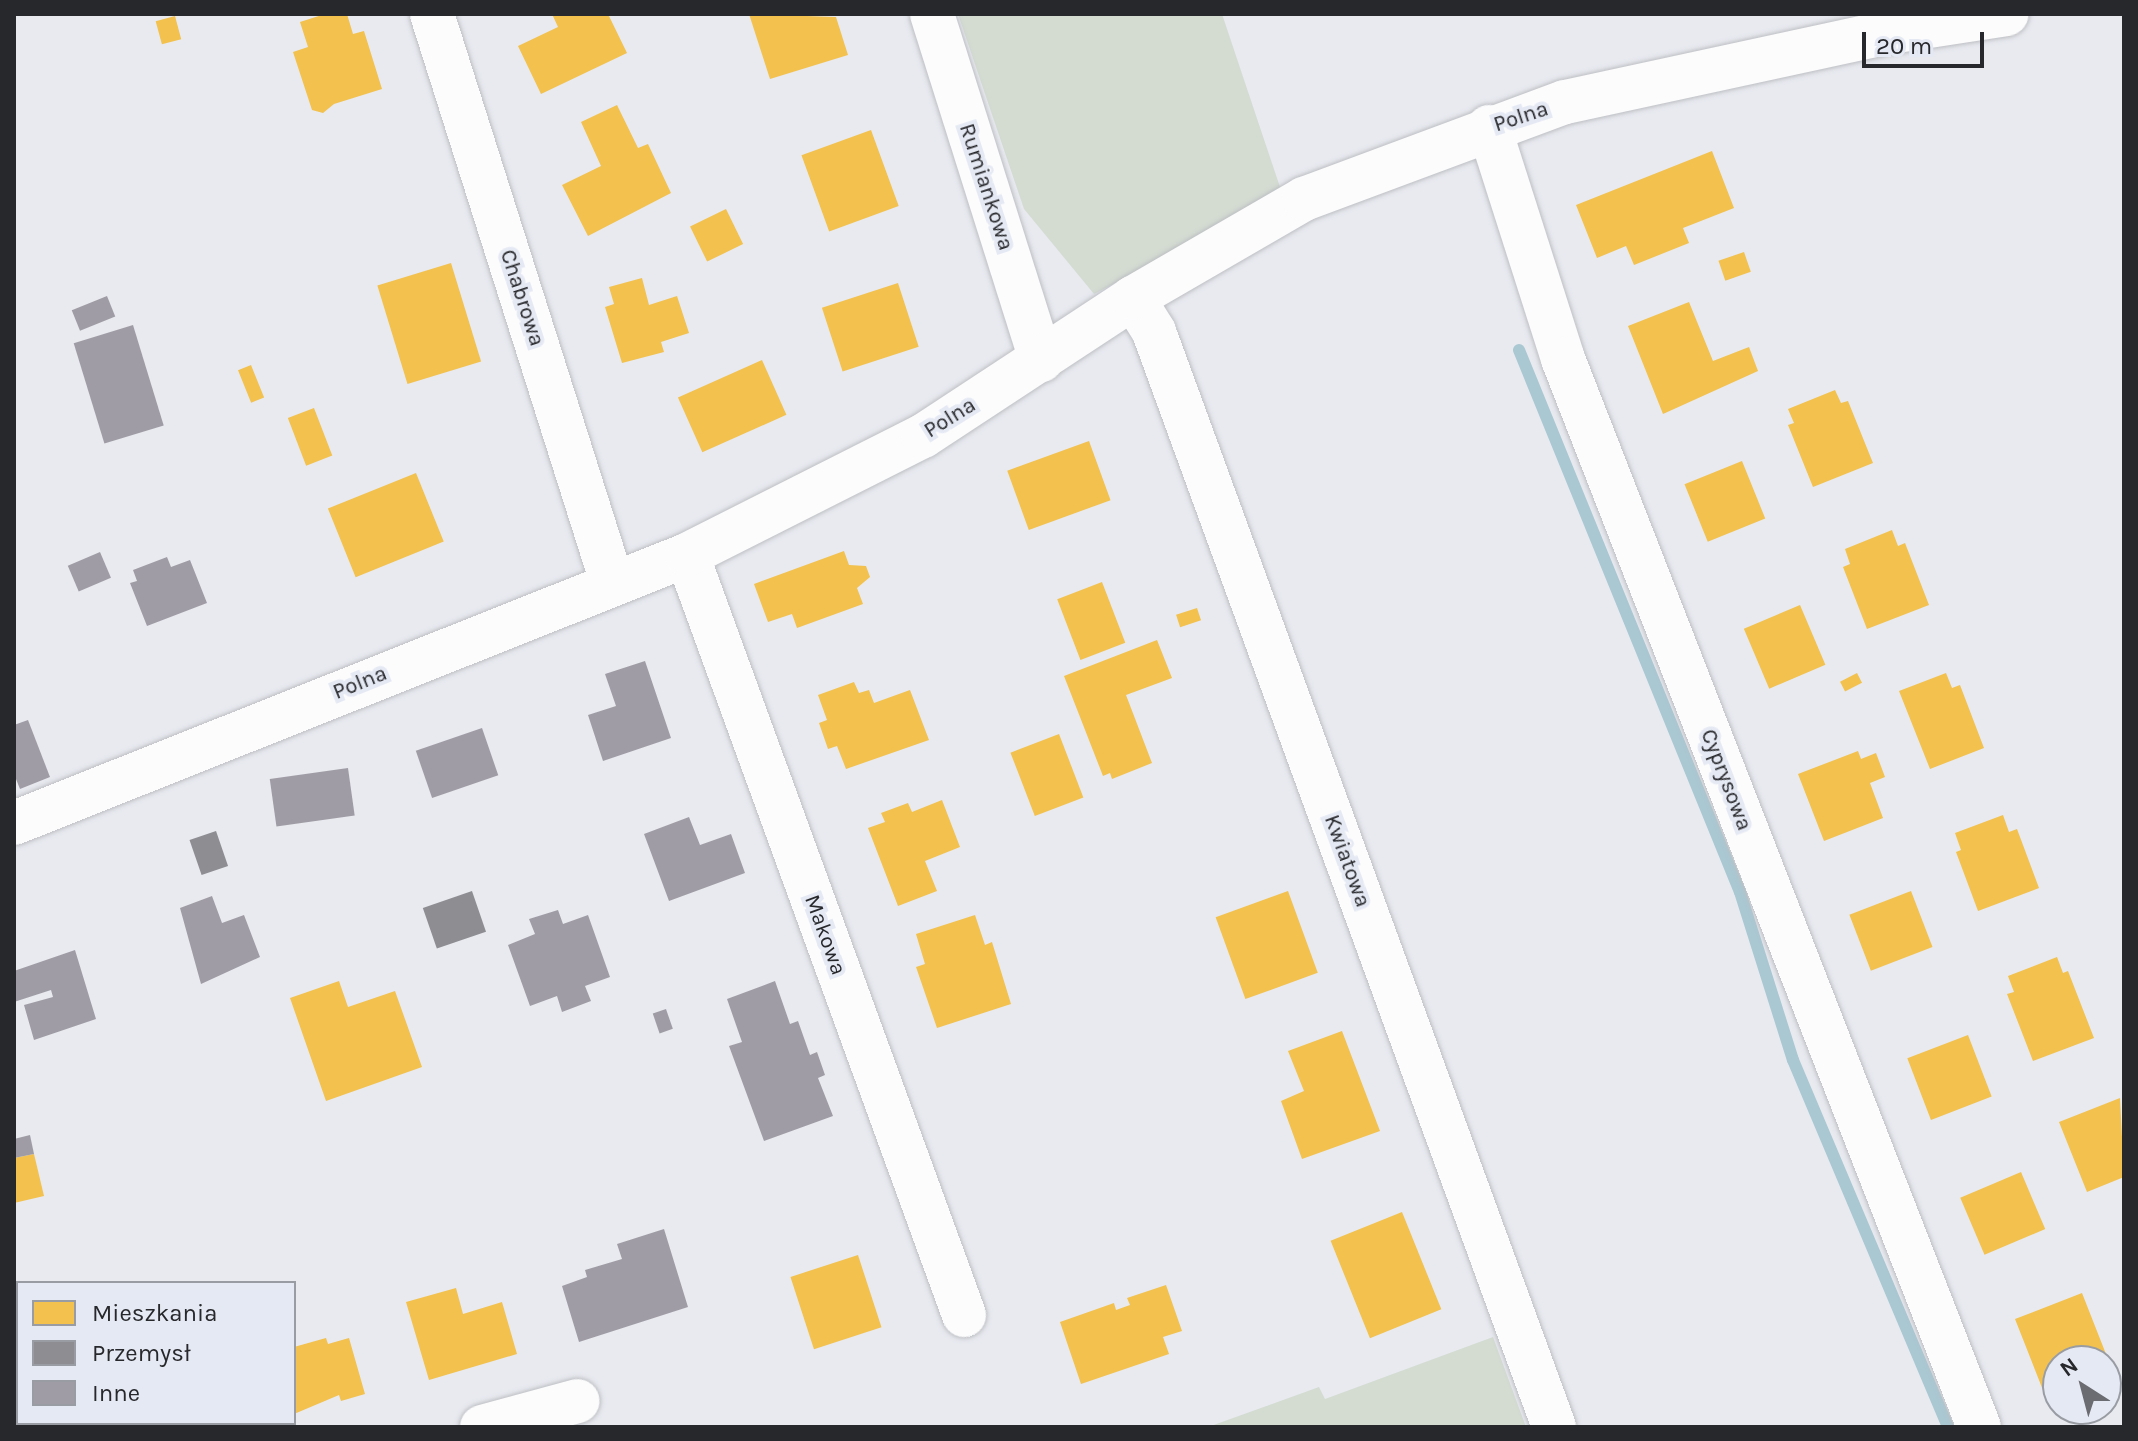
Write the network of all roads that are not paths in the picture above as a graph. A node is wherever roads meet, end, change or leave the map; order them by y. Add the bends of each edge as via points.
1 (432, 14) edge
2 (932, 14) edge
3 (2007, 14) edge
4 (1489, 127) junction
5 (1133, 298) junction
6 (1041, 360) junction
7 (687, 555) junction
8 (612, 582) junction
9 (14, 823) edge
10 (964, 1315) dead end
11 (578, 1401) dead end
12 (482, 1427) edge
13 (1554, 1427) edge
14 (1979, 1427) edge

1 - 8 street, Chabrowa
2 - 6 street, Rumiankowa
3 - 4 street, Polna via 1884,33 1565,102
4 - 5 street, Polna via 1304,199
4 - 14 street, Cyprysowa via 1553,334
5 - 6 street, Polna
5 - 13 street, Kwiatowa via 1154,332
6 - 7 street, Polna via 923,436
7 - 8 street, Polna
7 - 10 street, Makowa
8 - 9 street, Polna
11 - 12 street

